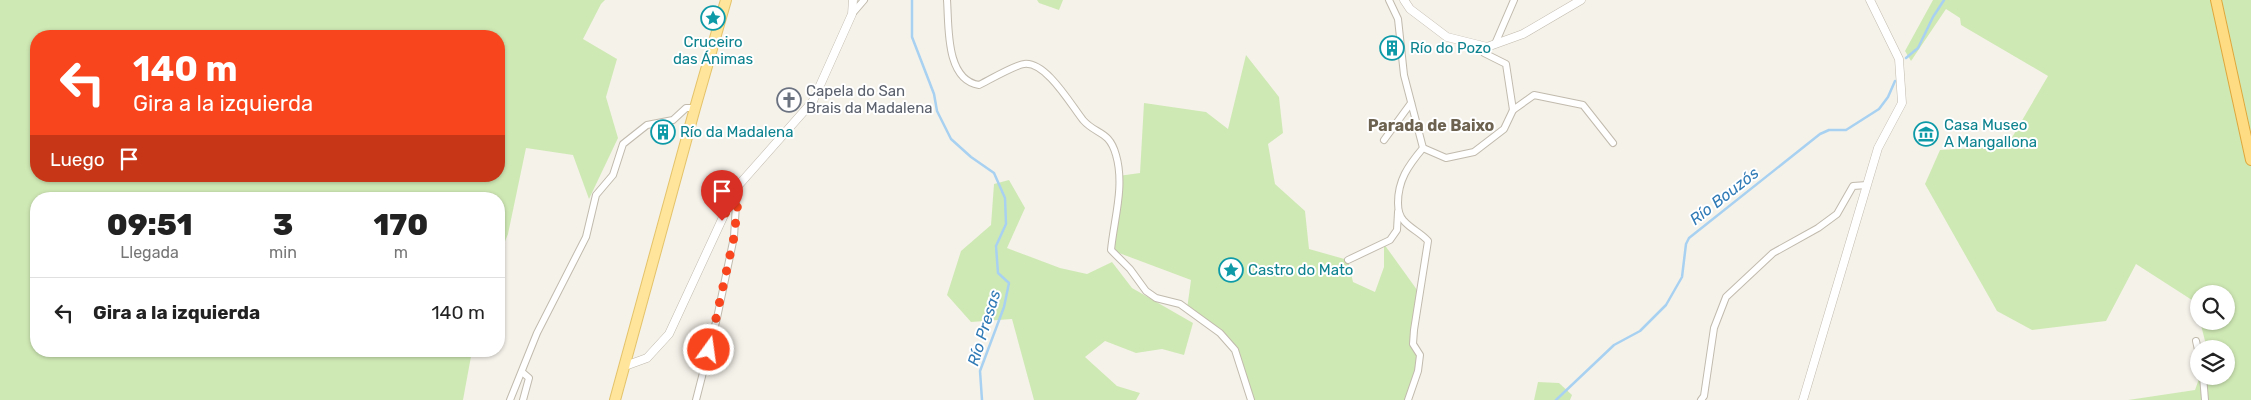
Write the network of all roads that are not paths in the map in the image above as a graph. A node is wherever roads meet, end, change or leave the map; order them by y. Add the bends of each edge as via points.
1 (726, 0) edge
2 (853, 0) edge
3 (864, 0) edge
4 (947, 0) edge
5 (1389, 0) edge
6 (1404, 0) edge
7 (1514, 0) edge
8 (1581, 0) edge
9 (1870, 0) edge
10 (2216, 0) edge
11 (852, 14) junction
12 (1495, 44) junction
13 (1480, 45) junction
14 (1411, 102) junction
15 (695, 108) junction
16 (1513, 110) junction
17 (1384, 140) dead end
18 (1613, 143) dead end
19 (1423, 148) junction
20 (2251, 160) edge
21 (1867, 185) junction
22 (737, 187) junction
23 (1398, 211) junction
24 (1348, 260) dead end
25 (626, 366) junction
26 (522, 372) junction
27 (2203, 385) edge
28 (510, 400) edge
29 (523, 400) edge
30 (616, 400) edge
31 (696, 400) edge
32 (1251, 400) edge
33 (1408, 400) edge
34 (1701, 400) edge
35 (1803, 400) edge
36 (2204, 400) edge

1 - 15 main road
2 - 11 street
3 - 11 street
4 - 32 street via 950,51 966,80 979,85 1024,64 1037,66 1062,91 1085,122 1108,137 1117,156 1119,180 1111,250 1146,291 1156,298 1180,304 1220,333 1235,350
5 - 14 street via 1398,18 1404,75
6 - 13 street via 1410,9 1447,37
7 - 12 street
8 - 12 street via 1523,34
9 - 21 street via 1899,59 1902,104 1878,148
10 - 20 highway
11 - 22 street via 813,101
12 - 13 street
13 - 16 street via 1484,53 1506,64
14 - 17 street
14 - 19 street
15 - 25 main road
15 - 26 street via 686,108 673,120 647,125 623,144 613,175 596,195 586,236 537,333
16 - 18 street via 1534,95 1583,105
16 - 19 street via 1504,129 1474,152 1446,158
19 - 23 street via 1402,175
21 - 34 street via 1853,186 1837,214 1773,253 1726,297 1714,328
21 - 35 street
22 - 25 street via 669,334 647,358
22 - 31 street via 734,237
23 - 24 street via 1397,230 1390,240
23 - 33 street via 1404,221 1428,241 1414,330 1413,344 1420,355 1418,371
25 - 30 main road
26 - 28 street
26 - 29 street via 529,378
27 - 36 street

